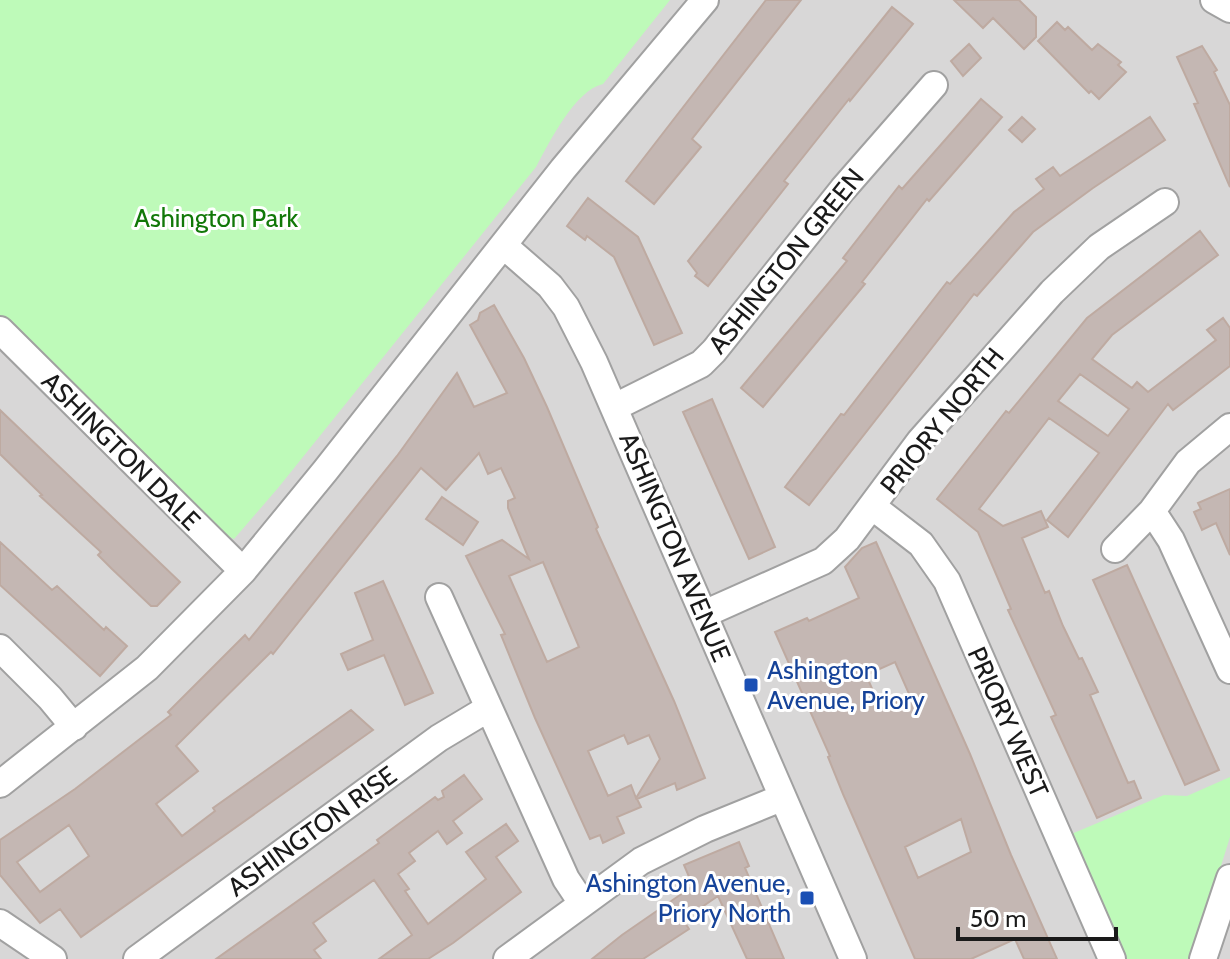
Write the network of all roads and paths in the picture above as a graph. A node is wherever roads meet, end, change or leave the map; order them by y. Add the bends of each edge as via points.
1 (705, 0) edge
2 (1214, 0) edge
3 (1230, 9) edge
4 (934, 85) dead end
5 (1165, 202) dead end
6 (503, 245) junction
7 (0, 330) edge
8 (615, 407) junction
9 (1230, 427) edge
10 (873, 507) junction
11 (1152, 511) junction
12 (1115, 549) dead end
13 (243, 571) junction
14 (439, 597) dead end
15 (704, 614) junction
16 (0, 648) edge
17 (1230, 670) edge
18 (489, 708) junction
19 (74, 727) junction
20 (0, 784) edge
21 (781, 798) junction
22 (1230, 878) edge
23 (582, 903) junction
24 (0, 923) edge
25 (53, 959) edge
26 (137, 959) edge
27 (507, 959) edge
28 (853, 959) edge
29 (1112, 959) edge
30 (1203, 959) edge

1 - 6 street
2 - 3 street
4 - 8 street, ASHINGTON GREEN via 701,364
5 - 10 street, PRIORY NORTH via 1099,247 1052,292 920,441
6 - 8 street, ASHINGTON AVENUE via 566,307
6 - 13 street
7 - 13 street, ASHINGTON DALE
8 - 15 street, ASHINGTON AVENUE
9 - 11 street via 1188,462
10 - 15 street, PRIORY NORTH via 823,561
10 - 29 street, PRIORY WEST via 921,544 947,581
11 - 12 street
11 - 17 street via 1171,540
13 - 19 street via 147,668
14 - 18 street
15 - 21 street, ASHINGTON AVENUE
16 - 19 street
18 - 23 street via 566,879
18 - 26 street, ASHINGTON RISE via 439,738
19 - 20 street
21 - 23 street via 674,843
21 - 28 street, ASHINGTON AVENUE
22 - 30 street
23 - 27 street
24 - 25 street

